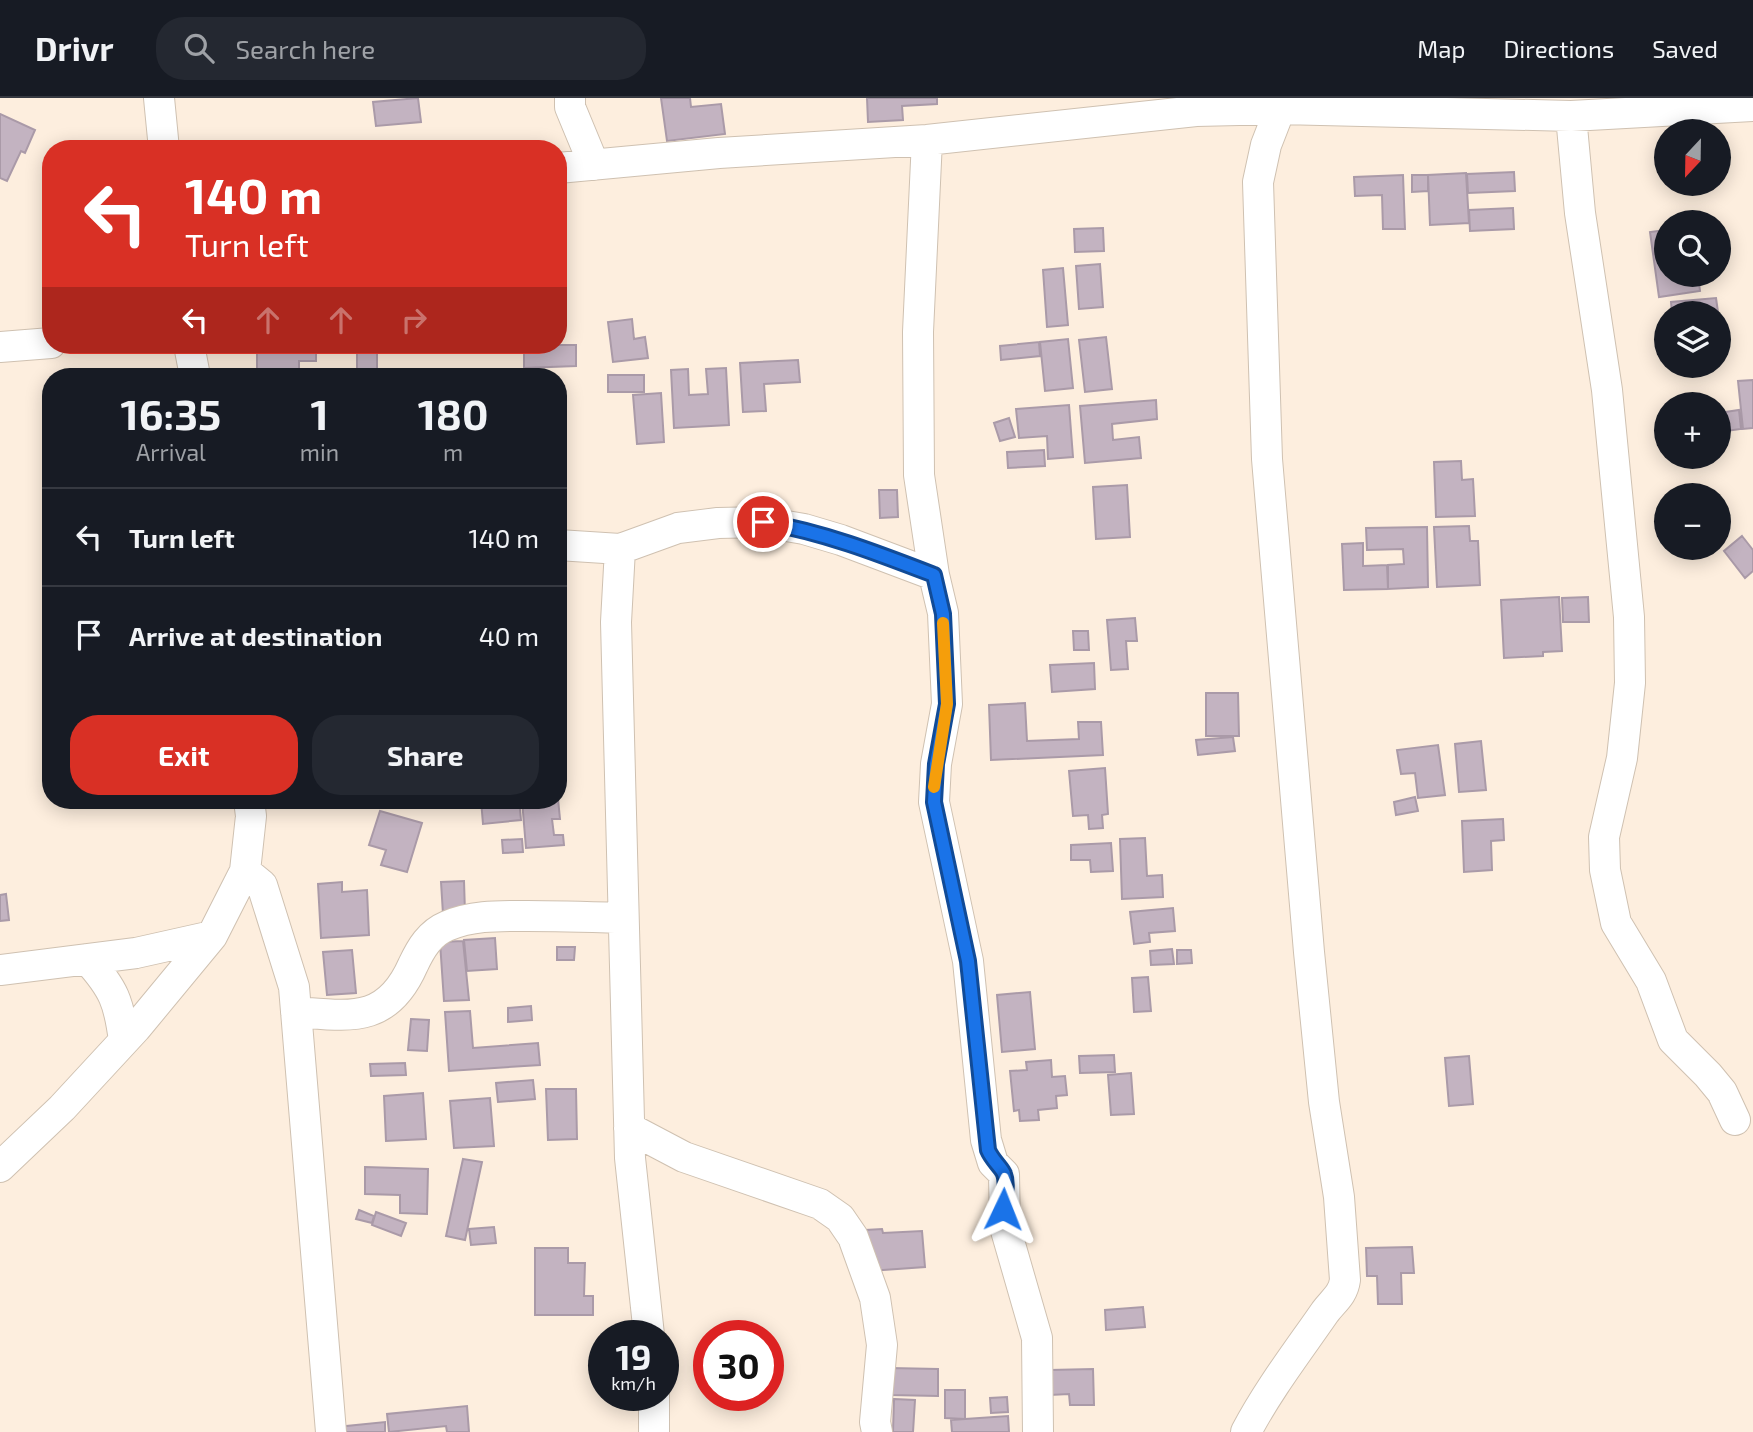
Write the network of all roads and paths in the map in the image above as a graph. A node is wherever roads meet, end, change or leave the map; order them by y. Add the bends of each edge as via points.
1 (159, 98) edge
2 (570, 98) edge
3 (1412, 106) edge
4 (1753, 106) edge
5 (1280, 109) junction
6 (1571, 116) junction
7 (163, 140) edge
8 (927, 140) junction
9 (594, 165) junction
10 (567, 167) edge
11 (42, 344) edge
12 (0, 347) edge
13 (567, 546) edge
14 (620, 549) junction
15 (934, 575) junction
16 (250, 809) edge
17 (245, 871) junction
18 (623, 918) junction
19 (212, 936) junction
20 (88, 960) junction
21 (0, 970) edge
22 (296, 1012) junction
23 (124, 1041) junction
24 (1735, 1120) dead end
25 (629, 1128) junction
26 (0, 1167) edge
27 (647, 1320) edge
28 (654, 1411) edge
29 (331, 1432) edge
30 (654, 1432) edge
31 (877, 1432) edge
32 (1038, 1432) edge
33 (1246, 1432) edge

1 - 7 street
2 - 9 street
3 - 5 street
3 - 6 street
4 - 6 street
5 - 8 street via 1196,111
5 - 33 street via 1258,182 1267,459 1308,952 1345,1280 1341,1294
6 - 24 street via 1580,213 1607,390 1629,617 1630,683 1622,758 1604,837 1605,870 1616,923 1651,981 1673,1040 1722,1092
8 - 9 street
8 - 15 street via 918,332 919,475
9 - 10 street
11 - 12 street
13 - 14 street
14 - 15 street via 678,528 763,522 804,528
14 - 18 street via 616,622
15 - 32 street via 943,614 947,704 934,802 968,961 988,1150 1004,1174 1004,1227 1037,1338
16 - 17 street
17 - 19 street
17 - 22 street via 262,885 294,986
18 - 22 street via 491,915 466,920 429,938 410,973 379,1008 362,1015
18 - 25 street
19 - 20 street
19 - 23 street
20 - 21 street
20 - 23 street via 116,999
22 - 29 street
23 - 26 street
25 - 27 street
25 - 31 street via 684,1157 820,1203 840,1218 853,1237 875,1298 882,1345
28 - 30 street

